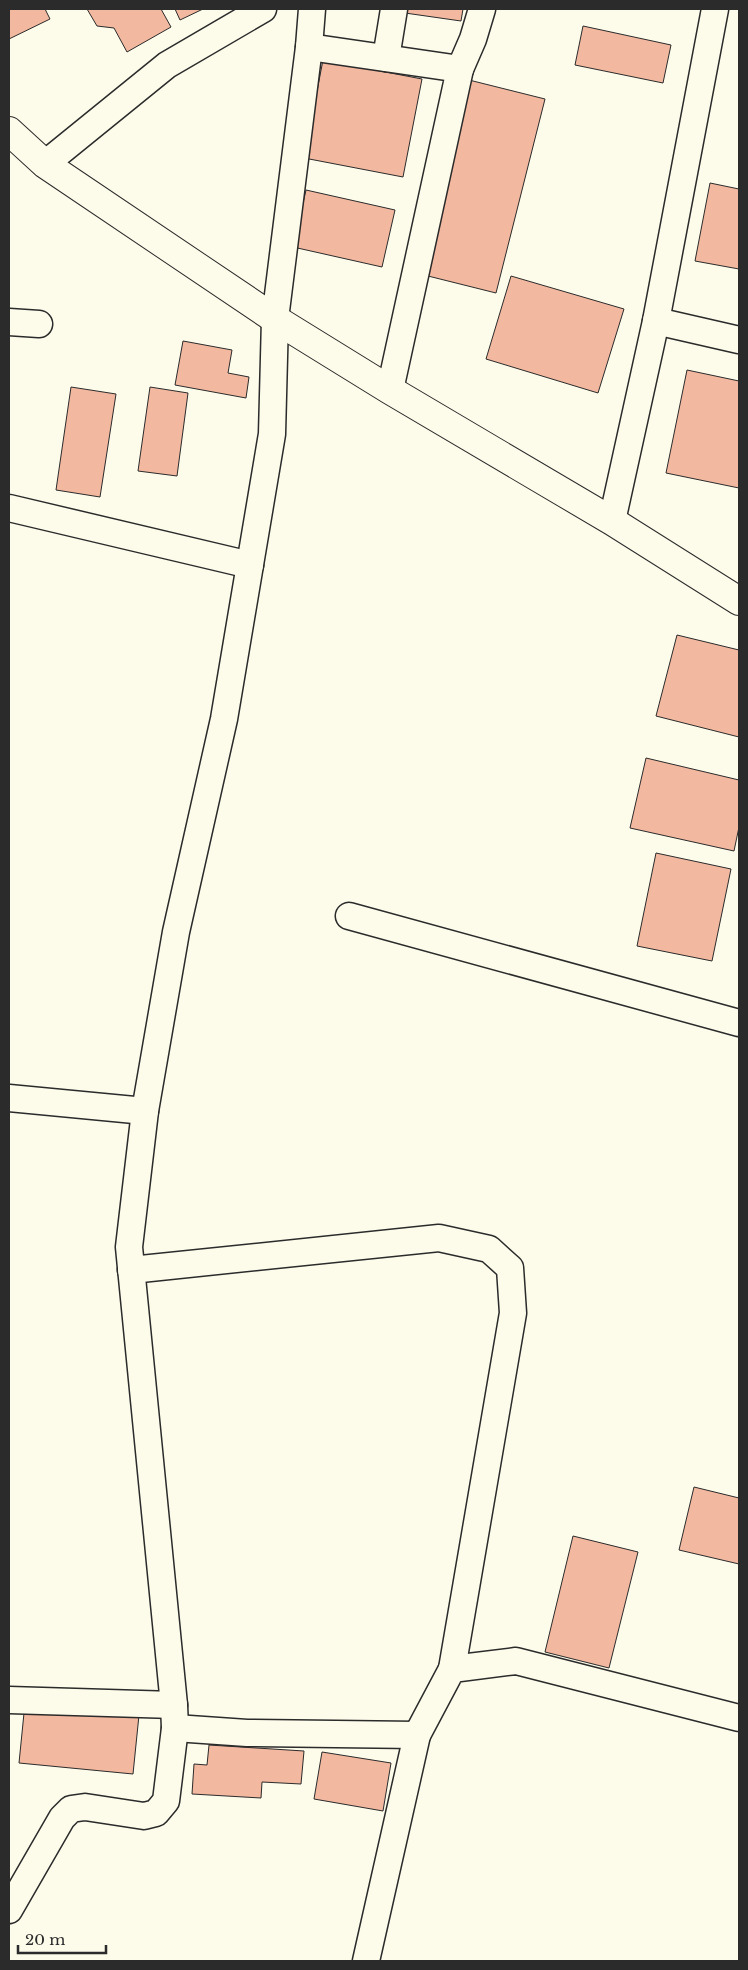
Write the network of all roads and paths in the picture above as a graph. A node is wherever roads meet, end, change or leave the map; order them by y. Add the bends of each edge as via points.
1 (263, 9) edge
2 (312, 9) edge
3 (394, 9) edge
4 (482, 9) edge
5 (715, 9) edge
6 (309, 47) junction
7 (386, 58) junction
8 (460, 70) junction
9 (9, 131) edge
10 (45, 164) junction
11 (275, 319) junction
12 (656, 321) junction
13 (9, 322) edge
14 (39, 324) dead end
15 (739, 340) edge
16 (390, 390) junction
17 (9, 508) edge
18 (612, 521) junction
19 (250, 565) junction
20 (739, 601) edge
21 (349, 916) dead end
22 (739, 1023) edge
23 (9, 1098) edge
24 (145, 1111) junction
25 (131, 1270) junction
26 (452, 1669) junction
27 (9, 1700) edge
28 (174, 1717) junction
29 (739, 1718) edge
30 (417, 1735) junction
31 (9, 1910) edge
32 (366, 1961) edge

1 - 10 street via 167,65
2 - 6 street
3 - 7 street
4 - 8 street
5 - 12 street
6 - 7 street
6 - 11 street
7 - 8 street
8 - 16 street
9 - 10 street
10 - 11 street
11 - 16 street
11 - 19 street via 272,434
12 - 15 street
12 - 18 street
13 - 14 street
16 - 18 street
17 - 19 street
18 - 20 street
19 - 24 street via 224,719 176,932
21 - 22 street
23 - 24 street
24 - 25 street via 129,1247
25 - 26 street via 439,1238 489,1249 510,1268 513,1314
25 - 28 street
26 - 29 street via 516,1661
26 - 30 street
27 - 28 street
28 - 30 street via 247,1733
28 - 31 street via 166,1801 156,1813 144,1816 85,1807 71,1809 62,1818
30 - 32 street

